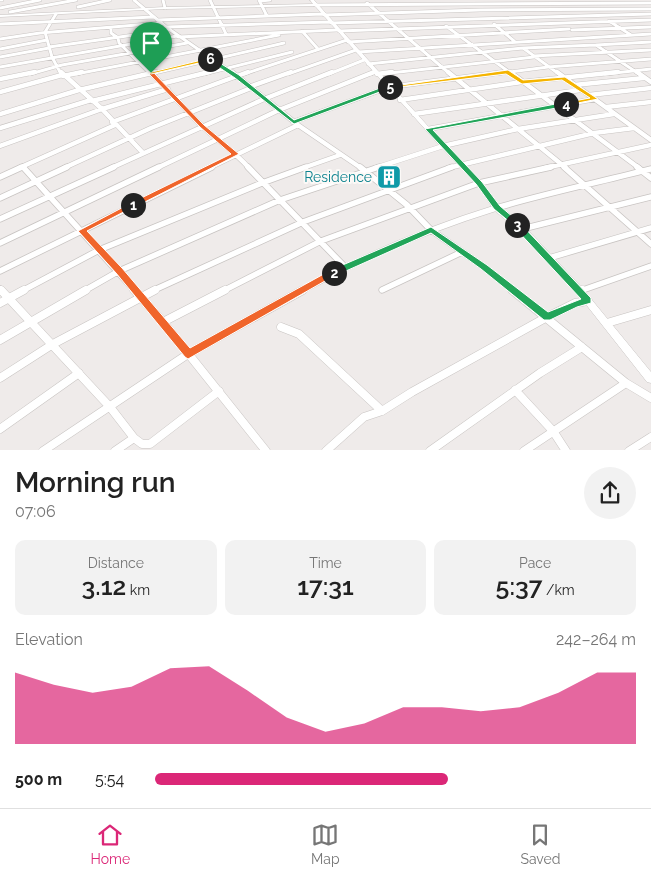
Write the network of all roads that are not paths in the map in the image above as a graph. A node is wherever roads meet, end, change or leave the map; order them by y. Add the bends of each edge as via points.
1 (1, 0) edge
2 (40, 0) edge
3 (73, 0) edge
4 (110, 0) edge
5 (134, 0) edge
6 (163, 0) edge
7 (211, 0) edge
8 (260, 0) edge
9 (270, 0) edge
10 (429, 0) edge
11 (579, 0) edge
12 (619, 0) edge
13 (533, 1) edge
14 (314, 2) edge
15 (368, 2) edge
16 (476, 2) edge
17 (417, 3) junction
18 (433, 3) junction
19 (584, 3) junction
20 (626, 3) junction
21 (630, 3) junction
22 (651, 3) edge
23 (7, 6) junction
24 (78, 7) junction
25 (214, 7) junction
26 (262, 7) junction
27 (0, 8) edge
28 (165, 8) junction
29 (146, 9) junction
30 (542, 9) junction
31 (591, 9) junction
32 (639, 9) junction
33 (651, 9) edge
34 (480, 10) junction
35 (425, 11) junction
36 (84, 12) junction
37 (378, 13) junction
38 (10, 14) junction
39 (56, 14) junction
40 (323, 14) junction
41 (267, 15) junction
42 (600, 15) junction
43 (650, 15) edge
44 (0, 16) edge
45 (550, 16) junction
46 (219, 17) junction
47 (488, 18) junction
48 (436, 19) junction
49 (157, 20) junction
50 (651, 20) edge
51 (387, 21) junction
52 (330, 22) junction
53 (610, 22) junction
54 (52, 23) junction
55 (271, 23) junction
56 (560, 23) junction
57 (0, 24) edge
58 (494, 24) junction
59 (222, 25) junction
60 (446, 26) junction
61 (651, 27) edge
62 (111, 28) junction
63 (167, 28) junction
64 (619, 28) junction
65 (396, 29) junction
66 (570, 30) junction
67 (302, 31) junction
68 (338, 31) junction
69 (45, 32) junction
70 (504, 32) junction
71 (278, 33) junction
72 (226, 34) junction
73 (457, 34) junction
74 (651, 34) edge
75 (631, 35) junction
76 (178, 36) junction
77 (116, 37) junction
78 (582, 37) junction
79 (407, 38) junction
80 (0, 39) edge
81 (46, 40) junction
82 (348, 41) junction
83 (513, 41) junction
84 (645, 42) junction
85 (187, 43) junction
86 (284, 43) junction
87 (469, 44) junction
88 (651, 44) edge
89 (122, 45) junction
90 (596, 45) junction
91 (418, 47) junction
92 (49, 48) junction
93 (523, 48) junction
94 (0, 49) edge
95 (318, 49) junction
96 (651, 50) edge
97 (198, 51) junction
98 (357, 51) junction
99 (292, 52) junction
100 (480, 52) junction
101 (128, 53) junction
102 (608, 53) junction
103 (297, 56) junction
104 (52, 57) junction
105 (428, 57) junction
106 (534, 57) junction
107 (0, 58) edge
108 (210, 59) junction
109 (651, 59) edge
110 (139, 62) junction
111 (366, 62) junction
112 (494, 62) junction
113 (620, 62) junction
114 (56, 66) junction
115 (0, 67) edge
116 (222, 67) junction
117 (548, 67) junction
118 (442, 68) junction
119 (651, 69) edge
120 (633, 70) junction
121 (508, 72) junction
122 (151, 73) junction
123 (376, 73) junction
124 (63, 76) junction
125 (237, 76) junction
126 (563, 78) junction
127 (0, 79) edge
128 (457, 79) junction
129 (648, 80) edge
130 (522, 82) junction
131 (162, 83) junction
132 (574, 85) junction
133 (389, 87) junction
134 (250, 88) junction
135 (651, 88) edge
136 (168, 89) junction
137 (79, 90) junction
138 (470, 90) junction
139 (580, 90) junction
140 (0, 92) edge
141 (540, 95) junction
142 (588, 95) junction
143 (264, 99) junction
144 (595, 99) junction
145 (92, 100) junction
146 (178, 100) junction
147 (400, 100) junction
148 (651, 102) edge
149 (484, 103) junction
150 (556, 106) junction
151 (606, 108) junction
152 (102, 109) junction
153 (278, 110) junction
154 (189, 112) junction
155 (0, 114) edge
156 (414, 114) junction
157 (614, 114) junction
158 (500, 116) junction
159 (576, 120) junction
160 (113, 124) junction
161 (296, 124) junction
162 (202, 126) junction
163 (0, 128) edge
164 (634, 128) junction
165 (428, 129) junction
166 (518, 129) junction
167 (594, 134) junction
168 (129, 138) junction
169 (220, 139) junction
170 (651, 140) edge
171 (651, 145) edge
172 (0, 146) edge
173 (443, 146) junction
174 (539, 147) junction
175 (143, 153) junction
176 (618, 153) junction
177 (236, 154) junction
178 (340, 155) junction
179 (460, 164) junction
180 (560, 164) junction
181 (23, 167) junction
182 (651, 169) edge
183 (364, 171) junction
184 (641, 171) junction
185 (0, 177) edge
186 (651, 178) edge
187 (36, 181) junction
188 (262, 183) junction
189 (479, 183) junction
190 (585, 184) junction
191 (386, 190) junction
192 (50, 195) junction
193 (651, 197) edge
194 (0, 198) edge
195 (280, 200) junction
196 (610, 207) junction
197 (410, 208) junction
198 (497, 208) junction
199 (62, 212) junction
200 (0, 219) edge
201 (303, 222) junction
202 (651, 228) edge
203 (522, 229) junction
204 (431, 230) junction
205 (82, 231) junction
206 (638, 232) junction
207 (321, 241) junction
208 (0, 243) edge
209 (651, 244) edge
210 (99, 250) junction
211 (462, 252) junction
212 (549, 258) junction
213 (651, 266) edge
214 (345, 267) junction
215 (0, 271) edge
216 (119, 271) junction
217 (0, 289) edge
218 (382, 290) dead end
219 (580, 291) junction
220 (140, 297) junction
221 (9, 298) junction
222 (588, 301) junction
223 (0, 303) edge
224 (651, 310) edge
225 (547, 317) junction
226 (32, 322) junction
227 (163, 322) junction
228 (608, 323) junction
229 (281, 327) dead end
230 (0, 340) edge
231 (53, 344) junction
232 (582, 347) junction
233 (188, 354) junction
234 (647, 369) edge
235 (79, 373) junction
236 (0, 378) edge
237 (651, 379) edge
238 (626, 384) junction
239 (515, 390) junction
240 (219, 391) junction
241 (651, 398) edge
242 (110, 407) junction
243 (382, 411) junction
244 (0, 429) edge
245 (553, 431) junction
246 (651, 437) edge
247 (134, 438) junction
248 (43, 450) edge
249 (114, 450) edge
250 (266, 450) edge
251 (326, 450) edge
252 (430, 450) edge
253 (524, 450) edge
254 (566, 450) edge
255 (629, 450) edge

1 - 23 street
2 - 23 street
3 - 24 street
3 - 38 street
4 - 24 street
5 - 29 street
6 - 28 street
7 - 25 street
8 - 9 street
8 - 26 street
10 - 18 street
11 - 19 street
12 - 20 street
13 - 16 street
13 - 19 street
13 - 30 street
14 - 15 street
14 - 26 street
14 - 40 street
15 - 17 street
15 - 37 street
16 - 18 street
16 - 34 street
17 - 18 street
17 - 35 street
19 - 20 street
19 - 31 street
20 - 21 street
21 - 22 street
21 - 32 street
23 - 27 street
23 - 38 street
24 - 36 street
25 - 26 street
25 - 28 street
25 - 46 street
26 - 41 street
28 - 29 street
29 - 36 street
29 - 49 street
30 - 31 street
30 - 34 street
30 - 45 street
31 - 32 street
31 - 42 street
32 - 33 street
32 - 43 street
34 - 35 street
34 - 47 street
35 - 37 street
35 - 48 street
36 - 39 street
37 - 40 street
37 - 51 street
38 - 39 street
38 - 44 street
39 - 54 street
40 - 41 street
40 - 52 street
41 - 46 street
41 - 55 street
42 - 43 street
42 - 45 street
42 - 53 street
45 - 47 street
45 - 56 street
46 - 49 street
46 - 59 street
47 - 48 street
47 - 58 street
48 - 51 street
48 - 60 street
49 - 54 street
49 - 62 street
49 - 63 street
50 - 53 street
51 - 52 street
51 - 65 street
52 - 55 street
52 - 68 street
53 - 56 street
53 - 64 street
54 - 57 street
54 - 69 street
55 - 59 street
55 - 71 street
56 - 58 street
56 - 66 street
58 - 60 street
58 - 70 street
59 - 63 street
59 - 72 street
60 - 65 street
60 - 73 street
61 - 64 street
62 - 69 street
62 - 77 street
63 - 76 street
63 - 77 street
64 - 66 street
64 - 75 street
65 - 68 street
65 - 79 street
66 - 70 street
66 - 78 street
67 - 68 street
67 - 71 street
67 - 95 street
68 - 82 street
69 - 80 street
69 - 81 street
70 - 73 street
70 - 83 street
71 - 72 street
71 - 86 street
71 - 97 street
72 - 76 street
73 - 79 street
73 - 87 street
74 - 75 street
75 - 78 street
75 - 84 street
76 - 85 street
76 - 89 street
77 - 89 street
77 - 92 street
78 - 83 street
78 - 90 street
79 - 82 street
79 - 91 street
81 - 92 street
81 - 94 street
82 - 95 street
82 - 98 street
83 - 87 street
83 - 93 street
84 - 88 street
84 - 90 street
85 - 97 street
85 - 101 street
86 - 99 street
86 - 108 street
87 - 91 street
87 - 100 street
89 - 101 street
89 - 104 street
90 - 93 street
90 - 102 street
91 - 98 street
91 - 105 street
92 - 104 street
92 - 107 street
93 - 100 street
93 - 106 street
95 - 103 street
96 - 102 street
97 - 108 street
97 - 110 street
98 - 111 street
98 - 134 street
99 - 103 street
99 - 116 street
100 - 105 street
100 - 112 street
101 - 110 street
101 - 114 street
102 - 106 street
102 - 113 street
103 - 125 street
104 - 114 street
104 - 115 street
105 - 111 street
105 - 118 street
106 - 112 street
106 - 117 street
108 - 116 street
108 - 122 street
109 - 113 street
110 - 122 street
110 - 124 street
111 - 123 street
111 - 143 street
112 - 118 street
112 - 121 street
113 - 117 street
113 - 120 street
114 - 124 street
114 - 127 street
116 - 125 street
116 - 131 street
117 - 121 street
117 - 126 street
118 - 123 street
118 - 128 street
119 - 120 street
120 - 126 street
120 - 129 street
121 - 128 street
121 - 130 street
122 - 131 street
122 - 137 street
123 - 133 street
123 - 153 street
124 - 137 street
124 - 140 street
125 - 134 street
125 - 146 street
126 - 130 street
126 - 132 street
128 - 133 street
128 - 138 street
129 - 132 street
130 - 138 street
130 - 141 street
131 - 136 street
131 - 145 street
132 - 139 street
133 - 147 street
133 - 161 street
134 - 143 street
134 - 154 street
135 - 142 street
136 - 146 street
136 - 152 street
137 - 145 street
137 - 155 street
138 - 147 street
138 - 149 street
139 - 141 street
139 - 142 street
141 - 149 street
141 - 150 street
142 - 144 street
143 - 153 street
143 - 162 street
144 - 150 street
144 - 151 street
145 - 152 street
145 - 163 street
146 - 154 street
146 - 160 street
147 - 156 street
148 - 151 street
149 - 156 street
149 - 158 street
150 - 158 street
150 - 159 street
151 - 157 street
152 - 160 street
152 - 172 street
153 - 161 street
153 - 169 street
154 - 162 street
154 - 168 street
156 - 165 street
157 - 159 street
157 - 164 street
158 - 165 street
158 - 166 street
159 - 166 street
159 - 167 street
160 - 168 street
160 - 181 street
161 - 177 street
161 - 178 street
162 - 169 street
162 - 175 street
164 - 167 street
164 - 170 street
165 - 173 street
166 - 173 street
166 - 174 street
167 - 174 street
167 - 176 street
168 - 175 street
168 - 187 street
169 - 177 street
169 - 199 street
171 - 176 street
173 - 179 street
173 - 183 street
174 - 179 street
174 - 180 street
175 - 192 street
176 - 180 street
176 - 184 street
177 - 188 street
177 - 205 street
178 - 183 street
178 - 188 street
179 - 189 street
179 - 191 street
180 - 189 street
180 - 190 street
181 - 185 street
181 - 187 street
182 - 184 street
183 - 191 street
183 - 195 street
184 - 186 street
184 - 190 street
187 - 192 street
187 - 194 street
188 - 195 street
188 - 210 street
189 - 197 street
189 - 198 street
190 - 196 street
190 - 198 street
191 - 197 street
191 - 201 street
192 - 199 street
192 - 200 street
193 - 196 street
195 - 201 street
195 - 216 street
196 - 203 street
196 - 206 street
197 - 204 street
197 - 207 street
198 - 203 street
198 - 204 street
199 - 205 street
199 - 208 street
201 - 207 street
201 - 220 street
202 - 206 street
203 - 212 street
204 - 211 street
204 - 214 street
205 - 210 street
205 - 215 street
206 - 209 street
206 - 212 street
207 - 214 street
207 - 227 street
210 - 216 street
210 - 221 street
211 - 218 street
211 - 225 street
212 - 219 street
213 - 219 street
214 - 233 street
216 - 220 street
216 - 226 street
217 - 221 street
219 - 222 street
220 - 227 street
220 - 231 street
221 - 223 street
221 - 226 street
222 - 225 street
222 - 228 street
224 - 228 street
225 - 232 street
225 - 243 street
226 - 230 street
226 - 231 street
227 - 233 street
228 - 234 street
229 - 243 street via 299,334
231 - 235 street
231 - 236 street
232 - 238 street
232 - 239 street
233 - 240 street
233 - 242 street
234 - 237 street
235 - 242 street
235 - 244 street
238 - 241 street
238 - 245 street
239 - 245 street
239 - 252 street
240 - 247 street via 150,444 142,444
240 - 250 street
242 - 247 street
242 - 248 street
243 - 251 street via 364,417
245 - 253 street
245 - 254 street
246 - 255 street
247 - 249 street

